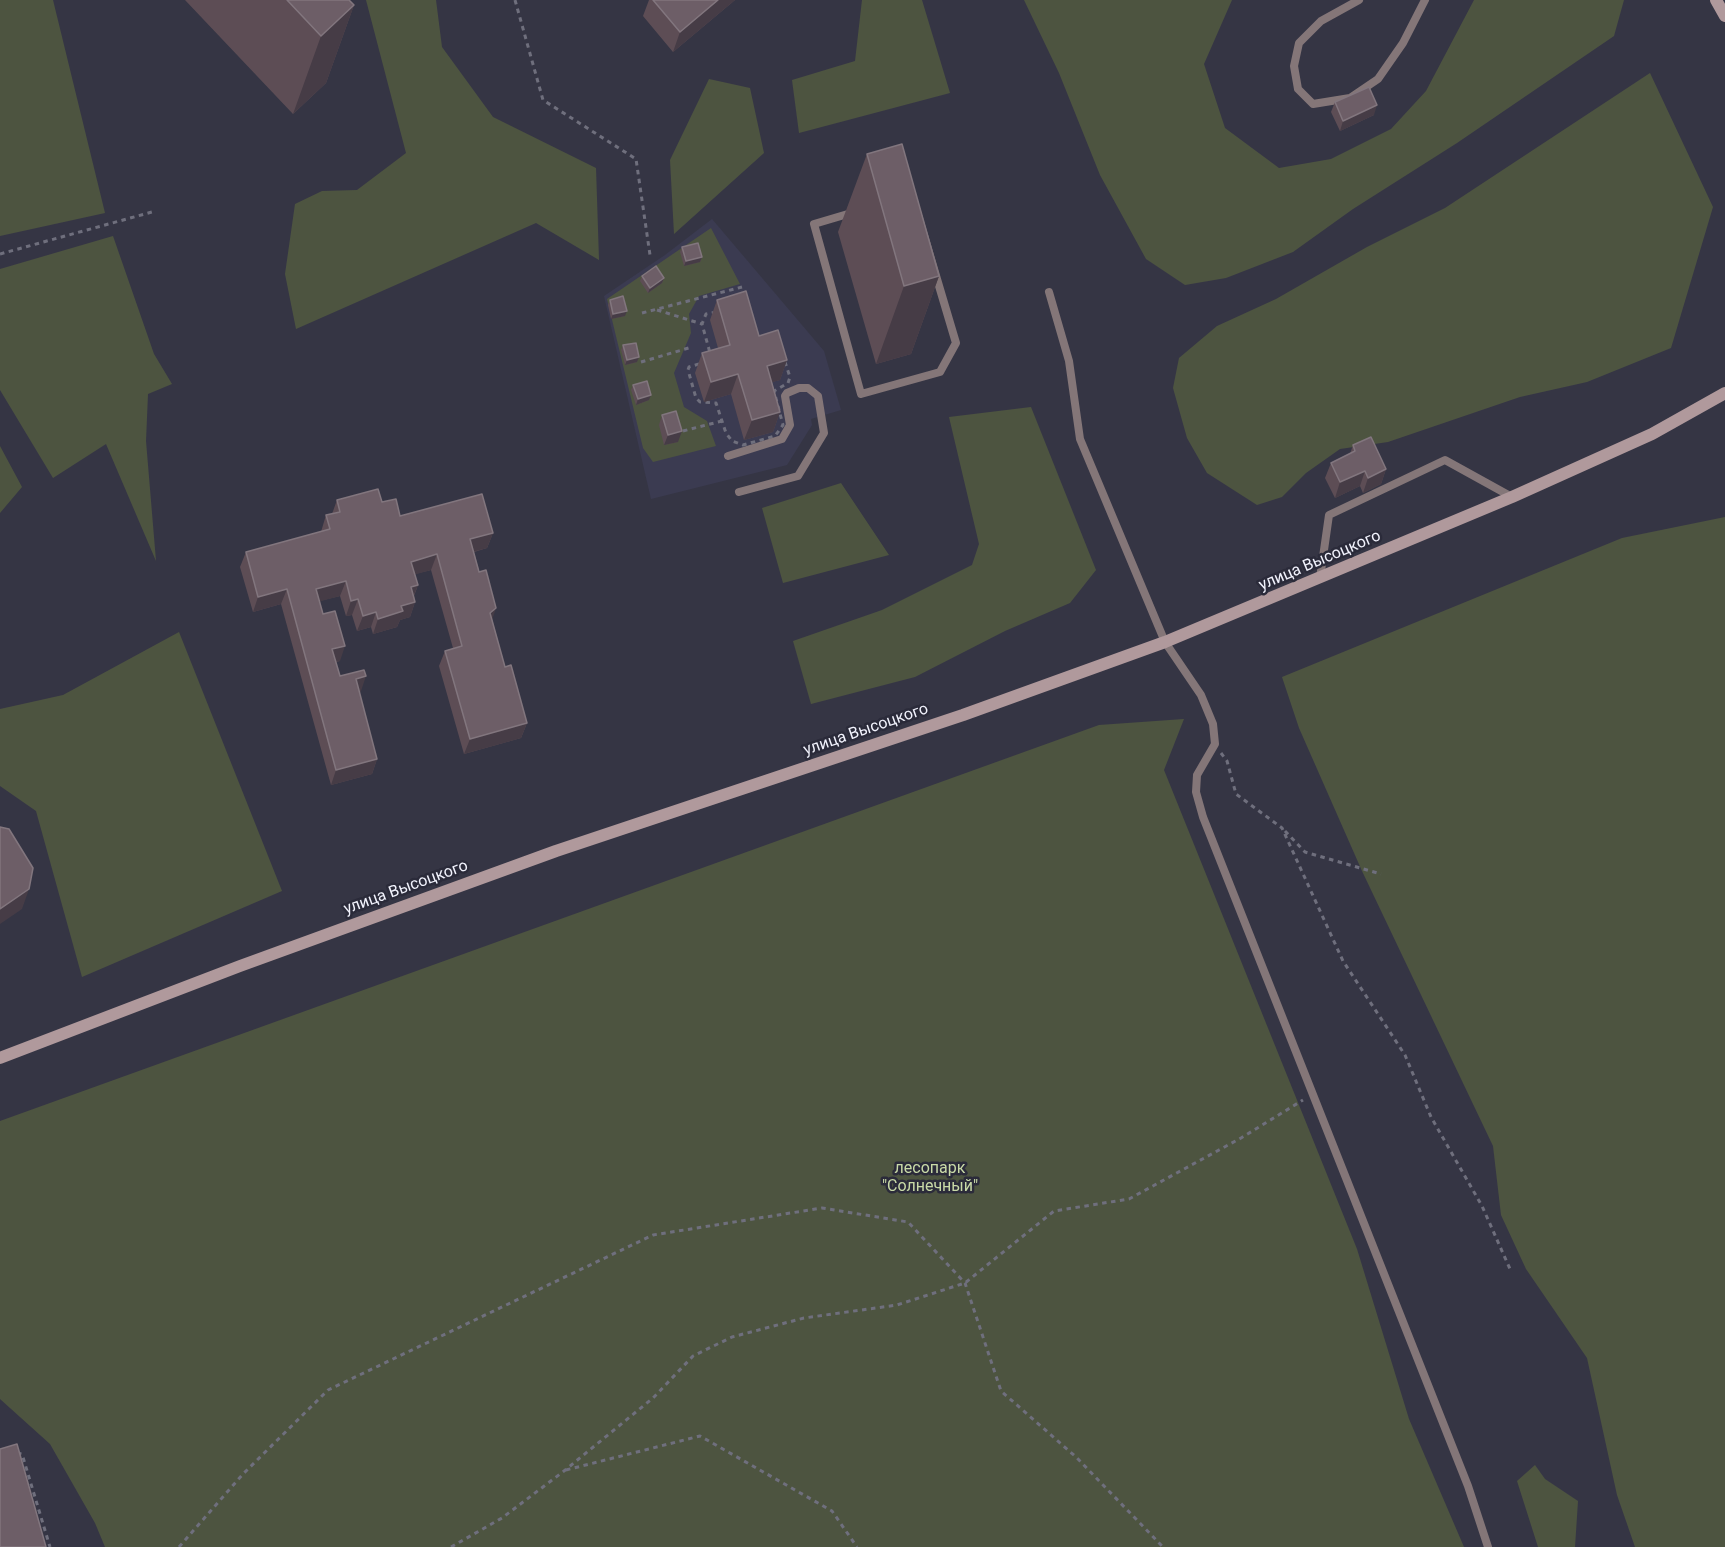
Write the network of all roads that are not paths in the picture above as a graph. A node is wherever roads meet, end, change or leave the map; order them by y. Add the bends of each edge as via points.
1 (1359, 0) edge
2 (1425, 0) edge
3 (1716, 0) edge
4 (1725, 16) edge
5 (1049, 292) dead end
6 (949, 318) joint
7 (1725, 393) edge
8 (728, 456) dead end
9 (739, 492) dead end
10 (1512, 497) junction
11 (1320, 580) junction
12 (1165, 642) junction
13 (0, 1058) edge
14 (1488, 1547) edge

1 - 2 lane via 1321,21 1299,43 1294,66 1296,78 1299,89 1313,105 1350,98 1378,79 1403,43
3 - 4 main road
5 - 12 lane via 1069,361 1080,440
6 - 6 lane via 912,195 814,224 861,394 940,372 956,343
7 - 10 main road, улица Высоцкого via 1652,434
8 - 9 lane via 782,439 790,425 787,393 808,388 818,396 824,433 798,476
10 - 11 main road, улица Высоцкого
10 - 11 lane via 1445,460 1329,515
11 - 12 main road, улица Высоцкого
12 - 13 main road, улица Высоцкого via 1042,688 556,851
12 - 14 lane via 1201,695 1213,724 1215,744 1197,775 1203,817 1315,1093 1468,1486

